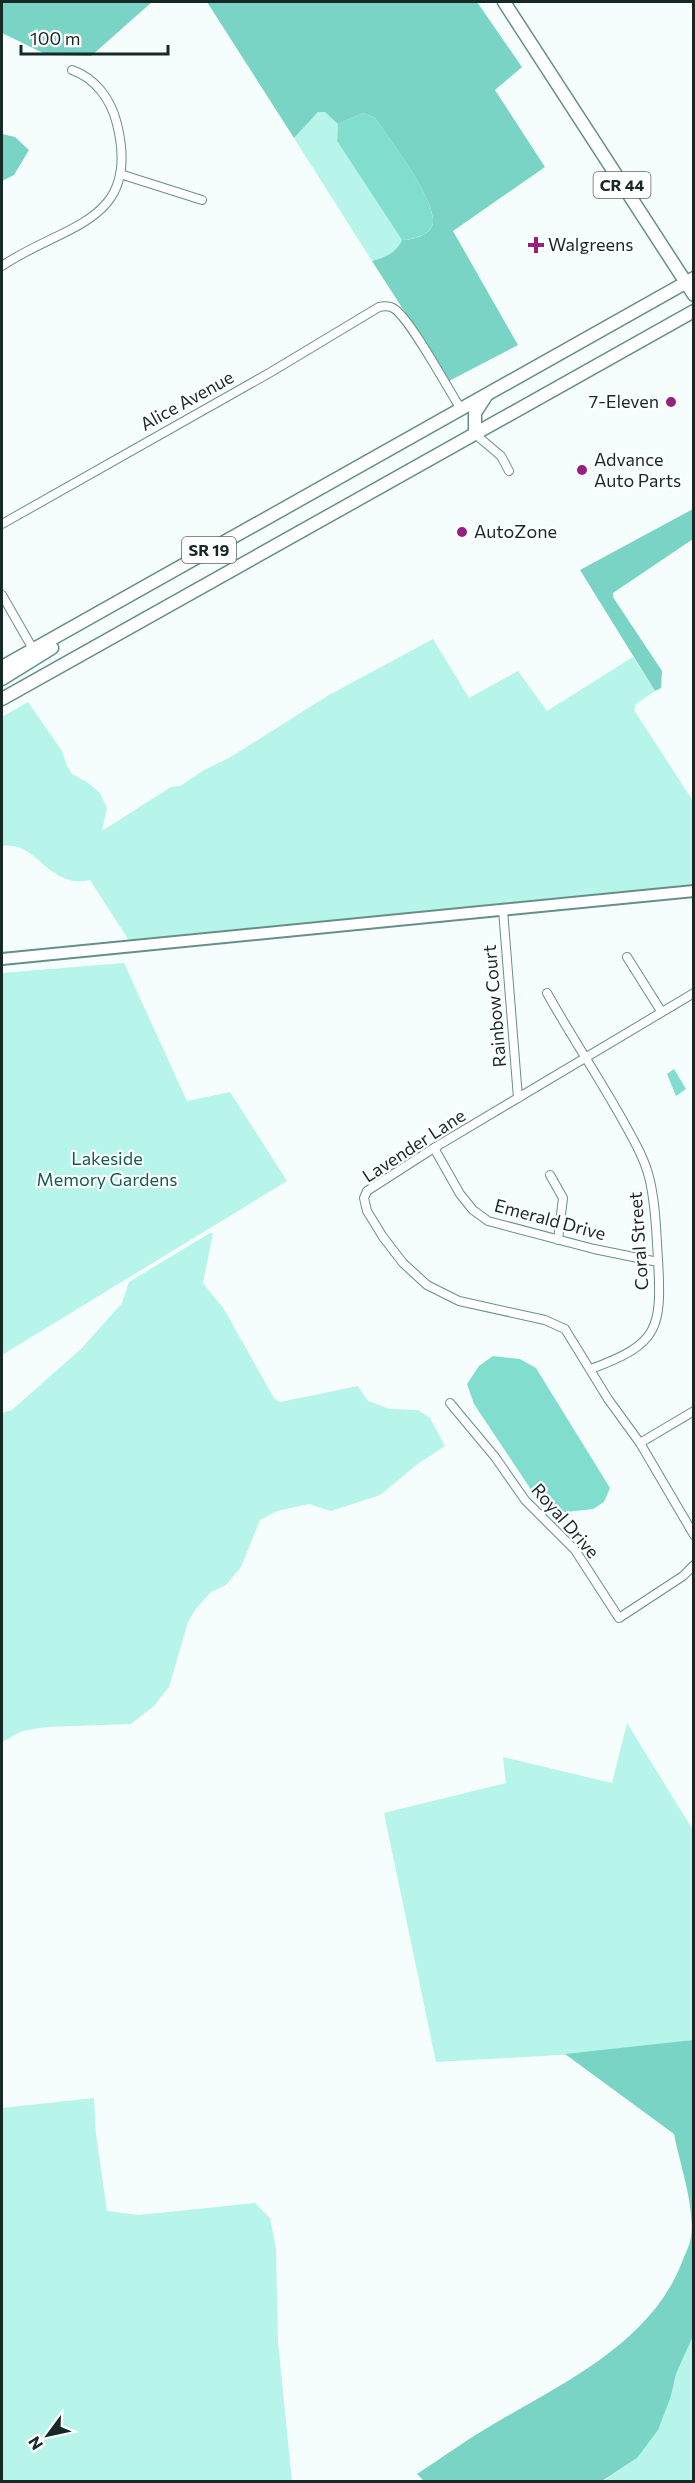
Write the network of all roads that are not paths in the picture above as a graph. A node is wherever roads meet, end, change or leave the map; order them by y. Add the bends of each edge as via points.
1 (504, 2) edge
2 (72, 70) dead end
3 (120, 174) junction
4 (202, 201) dead end
5 (2, 266) edge
6 (689, 281) edge
7 (693, 295) edge
8 (693, 311) edge
9 (486, 395) junction
10 (461, 409) junction
11 (476, 434) junction
12 (509, 471) dead end
13 (2, 524) edge
14 (2, 595) edge
15 (95, 615) junction
16 (33, 649) junction
17 (2, 667) edge
18 (2, 679) edge
19 (2, 699) edge
20 (693, 891) edge
21 (502, 910) junction
22 (627, 957) dead end
23 (2, 959) edge
24 (547, 993) dead end
25 (693, 993) edge
26 (662, 1011) junction
27 (585, 1058) junction
28 (518, 1098) junction
29 (434, 1148) junction
30 (550, 1175) dead end
31 (558, 1240) junction
32 (658, 1262) junction
33 (591, 1369) junction
34 (450, 1403) dead end
35 (693, 1411) edge
36 (640, 1443) junction
37 (693, 1535) edge
38 (693, 1565) edge

1 - 6 main road, CR 44
2 - 3 street via 94,82 112,109 121,141
3 - 4 street
3 - 5 street via 116,190 101,211
6 - 7 main road, CR 44
6 - 9 main road, SR 19
8 - 11 main road, SR 19
9 - 10 main road, SR 19
9 - 11 main road via 475,413
10 - 13 street, Alice Avenue via 417,337 399,312 387,306 366,313 271,372
10 - 15 main road, SR 19
11 - 12 street via 494,448
11 - 19 main road, SR 19
14 - 16 street
15 - 16 main road, SR 19
15 - 18 main road via 80,630
16 - 17 main road, SR 19
20 - 21 street
21 - 23 street
21 - 28 street, Rainbow Court
22 - 26 street
24 - 27 street, Coral Street
25 - 26 street, Lavender Lane
26 - 27 street, Lavender Lane
27 - 28 street, Lavender Lane
27 - 32 street, Coral Street via 628,1130 649,1176
28 - 29 street, Lavender Lane
29 - 31 street, Emerald Drive via 460,1194 480,1217
29 - 33 street, Lavender Lane via 366,1192 364,1205 383,1237 412,1272 442,1294 561,1325 571,1334
30 - 31 street via 562,1198
31 - 32 street, Emerald Drive
32 - 33 street, Coral Street via 655,1328 625,1355
33 - 36 street, Lavender Lane
34 - 38 street, Royal Drive via 525,1500 576,1550 619,1618
35 - 36 street
36 - 37 street, Lavender Lane

